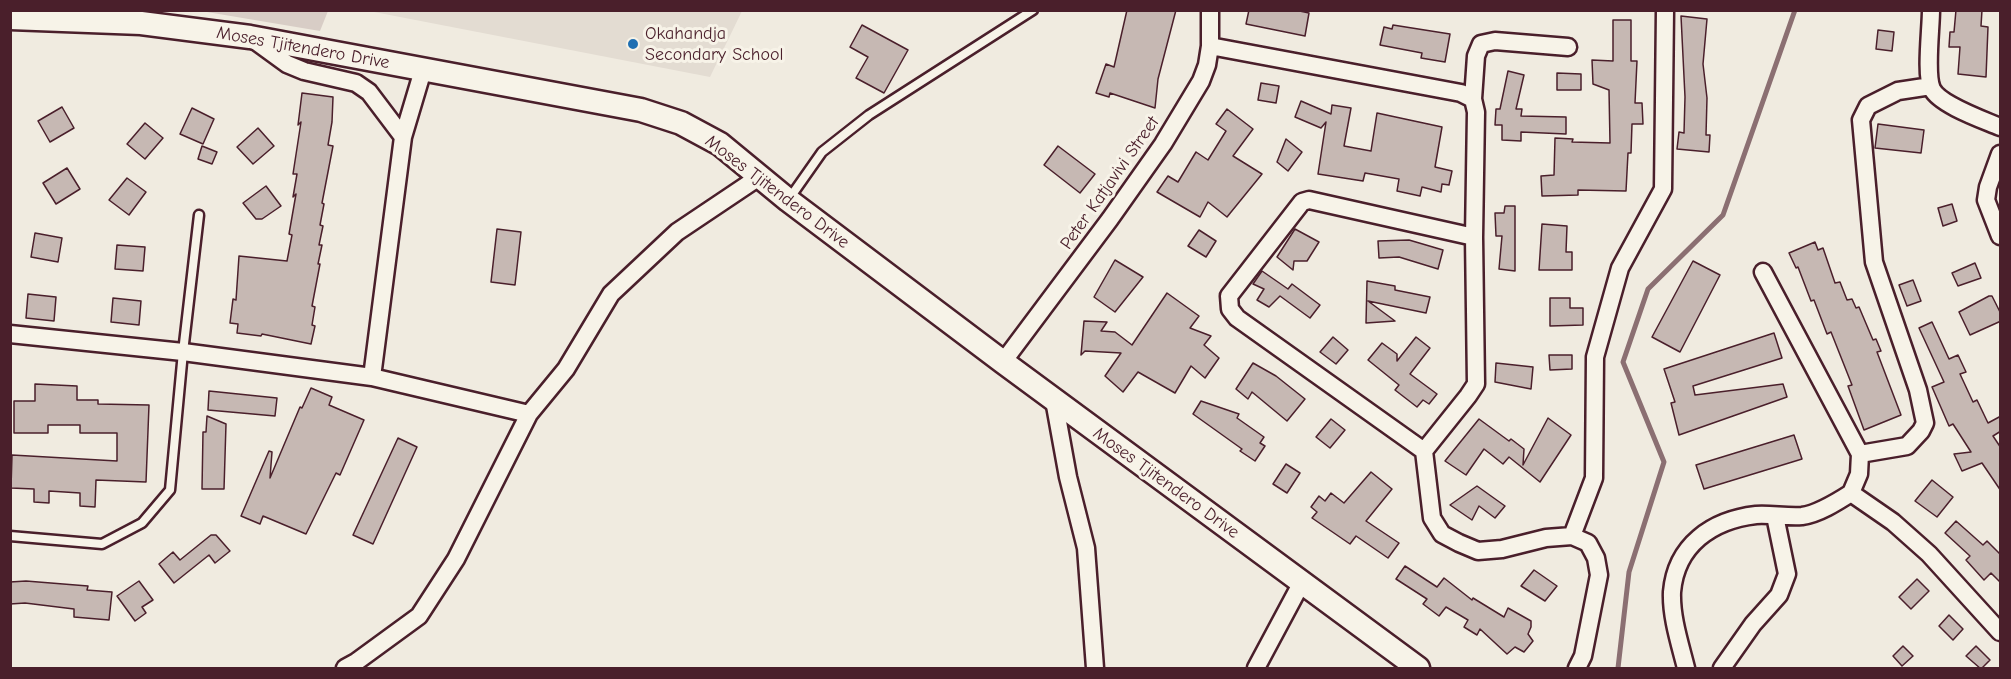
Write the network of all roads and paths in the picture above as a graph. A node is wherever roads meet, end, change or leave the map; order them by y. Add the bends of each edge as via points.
1 (1033, 10) edge
2 (1210, 10) edge
3 (1665, 10) edge
4 (1931, 10) edge
5 (10, 18) edge
6 (250, 37) junction
7 (1210, 46) junction
8 (1568, 47) dead end
9 (423, 70) junction
10 (1931, 86) junction
11 (1473, 99) junction
12 (2001, 128) edge
13 (403, 137) junction
14 (2001, 154) edge
15 (759, 177) junction
16 (788, 200) junction
17 (199, 215) dead end
18 (2001, 236) edge
19 (1474, 237) junction
20 (1763, 272) dead end
21 (10, 334) edge
22 (183, 352) junction
23 (1003, 362) junction
24 (372, 377) junction
25 (1054, 400) junction
26 (530, 414) junction
27 (1424, 452) junction
28 (1860, 454) junction
29 (1851, 493) junction
30 (1775, 516) junction
31 (10, 536) edge
32 (1572, 536) junction
33 (1302, 582) junction
34 (2001, 632) edge
35 (345, 669) edge
36 (1095, 669) edge
37 (1256, 669) edge
38 (1418, 669) edge
39 (1577, 669) edge
40 (1686, 669) edge
41 (1722, 669) edge

1 - 16 lane via 853,127 822,152
2 - 7 street, Peter Katjavivi Street
3 - 32 street via 1663,189 1620,268 1595,357 1594,478
4 - 10 street
5 - 6 street, Moses Tjitendero Drive via 141,23
6 - 9 street, Moses Tjitendero Drive
6 - 13 street via 287,64 356,83 369,92
7 - 11 street via 1461,93
7 - 23 street, Peter Katjavivi Street via 1201,81 1163,144
8 - 11 street via 1495,41 1481,44 1476,56
9 - 13 street
9 - 15 street, Moses Tjitendero Drive via 641,110 681,123 720,144
10 - 12 street via 1946,102
10 - 28 street via 1898,92 1868,106 1861,120 1874,262 1918,390 1925,423 1907,446
11 - 19 street
13 - 24 street
14 - 18 street via 1986,200
15 - 16 street, Moses Tjitendero Drive
15 - 26 street via 677,232 611,294 566,369
16 - 23 street, Moses Tjitendero Drive
17 - 22 lane
19 - 27 street via 1476,384
19 - 27 street via 1302,201 1229,296 1230,309 1237,318
20 - 28 street
21 - 22 street
22 - 24 street
22 - 31 lane via 170,490 142,523 102,544
23 - 25 street, Moses Tjitendero Drive
24 - 26 street
25 - 33 street, Moses Tjitendero Drive
25 - 36 street via 1086,548
26 - 35 street via 456,559 419,616
27 - 32 street via 1432,518 1442,534 1478,551
28 - 29 street via 1859,474
29 - 30 street via 1803,516
29 - 34 street via 1893,522 1929,554
30 - 40 street via 1756,515 1720,523 1696,539 1677,567 1672,592
30 - 41 street via 1787,574 1779,595
32 - 39 street via 1588,543 1599,575
33 - 37 street
33 - 38 street, Moses Tjitendero Drive

